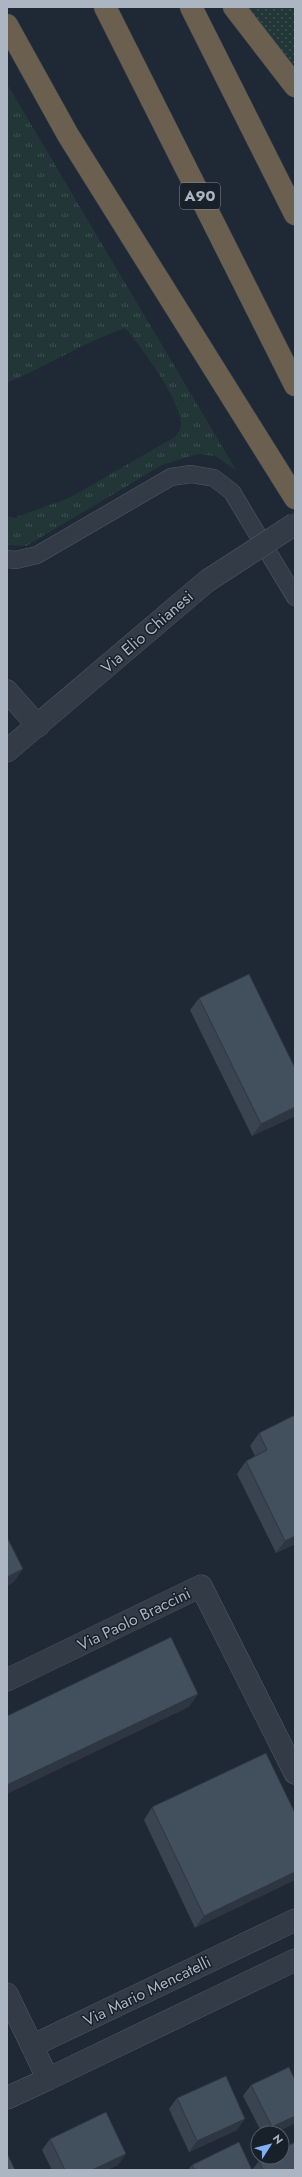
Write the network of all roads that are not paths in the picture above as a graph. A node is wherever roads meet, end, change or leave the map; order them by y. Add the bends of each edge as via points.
1 (105, 7) edge
2 (191, 7) edge
3 (234, 7) edge
4 (7, 25) edge
5 (295, 86) edge
6 (295, 214) edge
7 (295, 385) edge
8 (295, 498) edge
9 (295, 524) edge
10 (7, 559) edge
11 (295, 597) edge
12 (7, 691) edge
13 (38, 726) junction
14 (7, 751) edge
15 (7, 1680) edge
16 (295, 1774) edge
17 (295, 1920) edge
18 (295, 1960) edge
19 (7, 1994) edge
20 (32, 2046) junction
21 (48, 2078) junction
22 (7, 2098) edge

1 - 7 highway, A90
2 - 6 highway
3 - 5 highway
4 - 8 highway via 76,149
9 - 13 street, Via Elio Chianesi, bridge via 207,581
10 - 11 lane via 16,560 37,555 171,476 191,474 214,478 232,492
12 - 13 street
13 - 14 street, Via Elio Chianesi
15 - 16 street, Via Paolo Braccini via 201,1586
17 - 20 street, Via Mario Mencatelli
18 - 21 street
19 - 20 street
20 - 21 street
21 - 22 street

